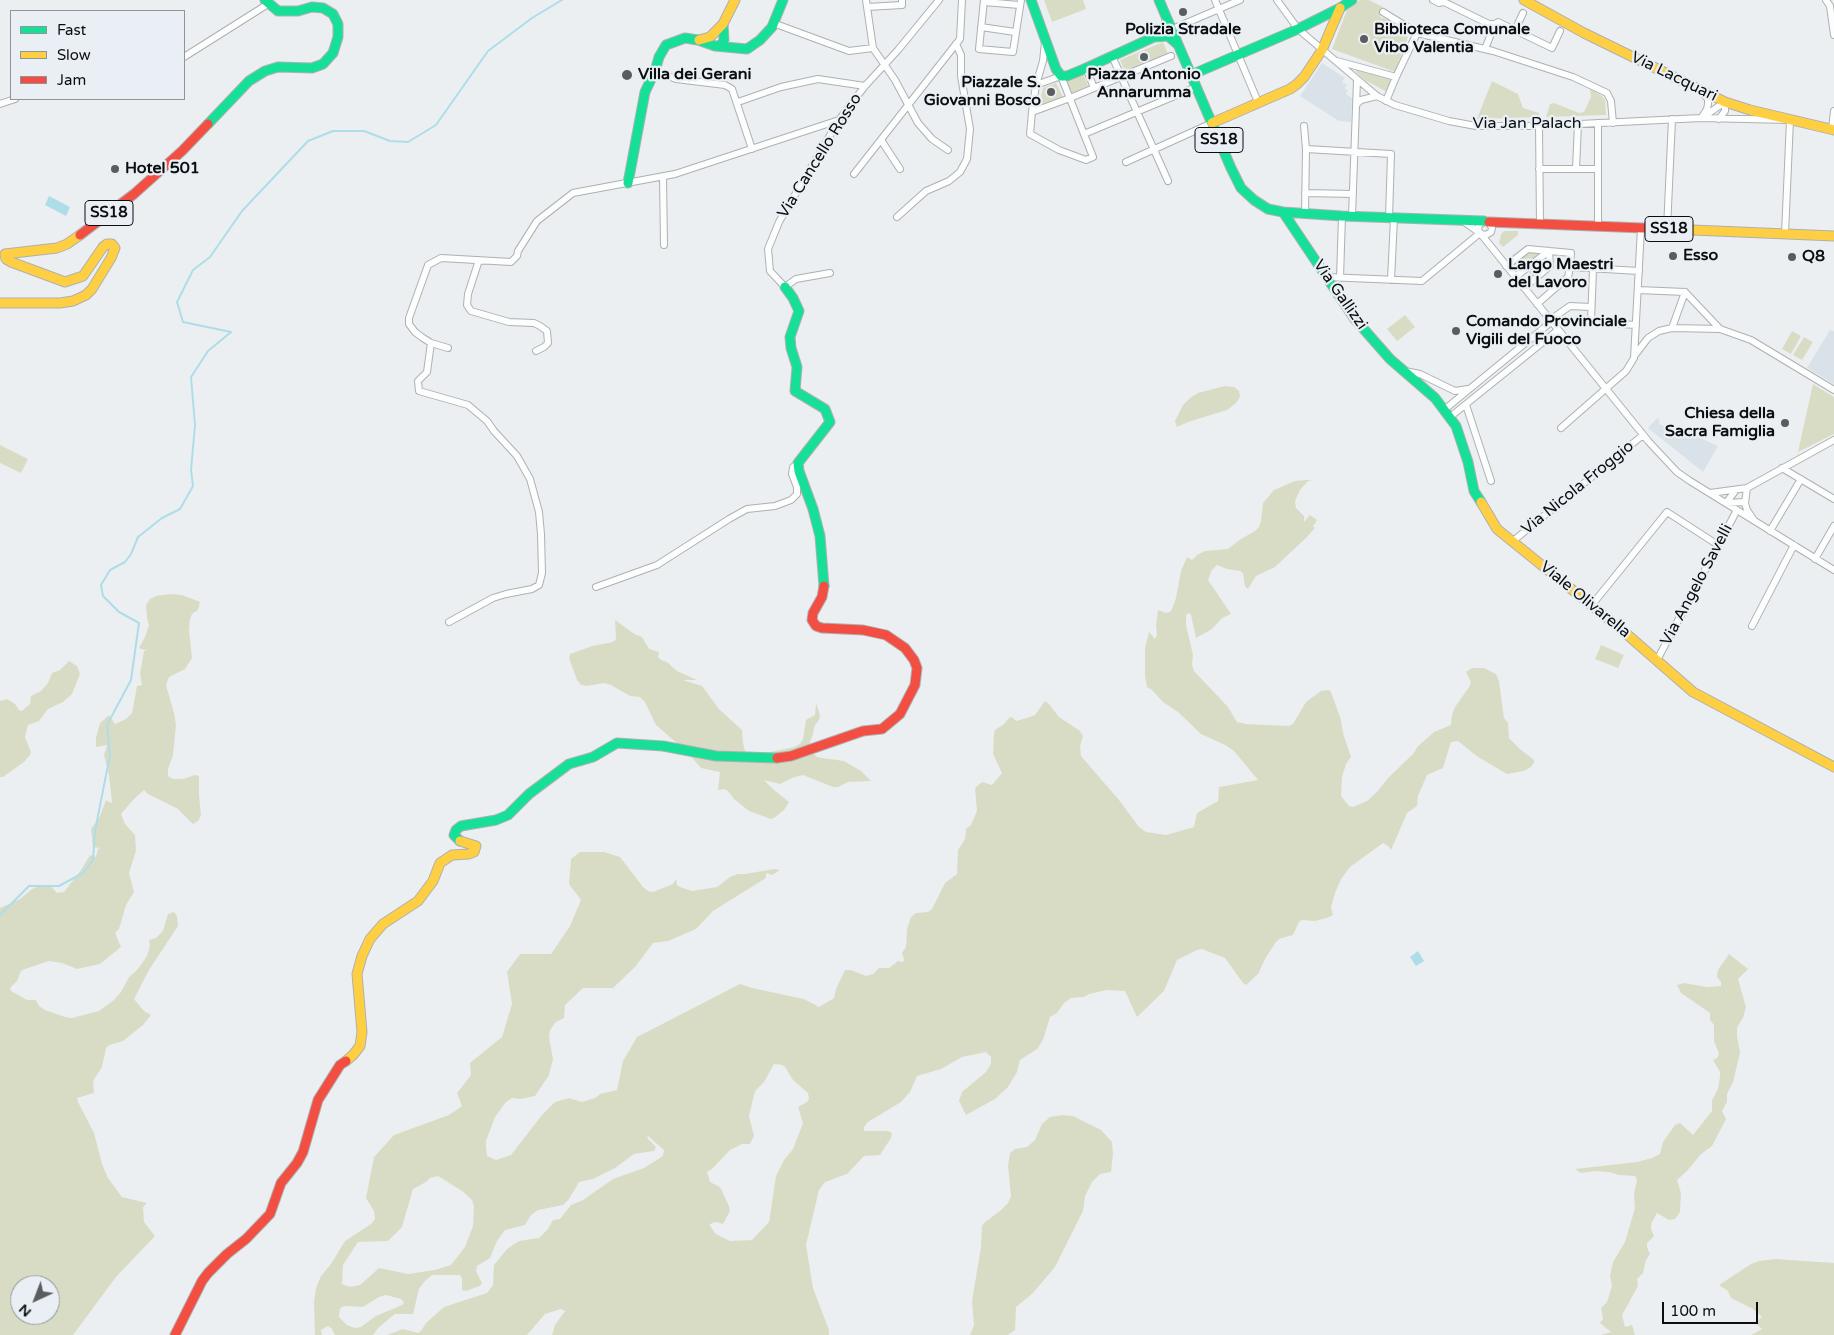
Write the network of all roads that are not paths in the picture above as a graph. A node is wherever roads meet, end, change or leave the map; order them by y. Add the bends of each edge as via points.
1 (735, 0) edge
2 (783, 0) edge
3 (939, 0) edge
4 (962, 0) edge
5 (1031, 0) edge
6 (1159, 0) edge
7 (1215, 0) edge
8 (1240, 0) edge
9 (1277, 0) edge
10 (1352, 0) edge
11 (1433, 0) edge
12 (1524, 0) edge
13 (984, 1) edge
14 (267, 2) edge
15 (1829, 2) edge
16 (867, 3) edge
17 (902, 3) edge
18 (1020, 3) edge
19 (1339, 4) edge
20 (1219, 9) junction
21 (1383, 12) dead end
22 (1523, 13) dead end
23 (1165, 14) junction
24 (773, 23) junction
25 (1495, 24) junction
26 (982, 27) junction
27 (1172, 29) junction
28 (1298, 29) junction
29 (1515, 30) junction
30 (1560, 31) dead end
31 (1016, 32) junction
32 (1417, 32) junction
33 (1834, 35) edge
34 (1154, 37) junction
35 (716, 39) junction
36 (1045, 41) junction
37 (956, 44) junction
38 (1179, 46) junction
39 (873, 48) junction
40 (1485, 49) junction
41 (1322, 50) junction
42 (1238, 55) junction
43 (185, 56) edge
44 (1112, 56) junction
45 (1171, 56) dead end
46 (1334, 60) junction
47 (884, 65) junction
48 (1085, 68) junction
49 (655, 71) junction
50 (1191, 75) junction
51 (1061, 76) junction
52 (1121, 77) junction
53 (1396, 77) junction
54 (1357, 80) junction
55 (1036, 85) junction
56 (865, 86) junction
57 (1196, 87) junction
58 (1094, 88) junction
59 (1367, 89) junction
60 (1700, 91) junction
61 (1377, 96) junction
62 (1070, 98) junction
63 (12, 100) edge
64 (1358, 101) junction
65 (1386, 101) junction
66 (738, 102) junction
67 (1258, 102) junction
68 (1725, 102) junction
69 (0, 104) edge
70 (908, 105) junction
71 (1834, 111) edge
72 (1032, 112) junction
73 (1137, 112) junction
74 (1702, 118) junction
75 (1719, 119) junction
76 (839, 120) junction
77 (1672, 120) junction
78 (1790, 120) junction
79 (1212, 123) junction
80 (1598, 123) junction
81 (1613, 123) junction
82 (1578, 124) junction
83 (1304, 126) dead end
84 (1539, 126) junction
85 (1833, 130) edge
86 (1084, 134) junction
87 (881, 140) junction
88 (752, 149) junction
89 (1154, 149) junction
90 (1306, 149) junction
91 (948, 150) dead end
92 (1354, 151) junction
93 (1126, 162) dead end
94 (900, 169) dead end
95 (1539, 169) junction
96 (1576, 169) junction
97 (1598, 169) junction
98 (854, 174) dead end
99 (663, 176) junction
100 (1168, 181) dead end
101 (628, 183) junction
102 (1305, 192) junction
103 (1352, 194) junction
104 (1283, 212) junction
105 (1305, 214) junction
106 (1342, 216) junction
107 (1352, 216) junction
108 (897, 218) dead end
109 (1392, 218) junction
110 (1463, 221) junction
111 (1540, 224) junction
112 (1598, 226) junction
113 (1489, 227) junction
114 (1641, 228) junction
115 (1667, 229) junction
116 (1480, 234) junction
117 (1785, 234) junction
118 (1834, 236) edge
119 (664, 246) dead end
120 (1492, 249) junction
121 (1549, 251) junction
122 (478, 260) junction
123 (1506, 266) junction
124 (1570, 267) junction
125 (1593, 269) junction
126 (1639, 271) junction
127 (830, 272) dead end
128 (1515, 277) junction
129 (1326, 278) junction
130 (1340, 278) junction
131 (1391, 280) junction
132 (785, 287) junction
133 (1524, 288) junction
134 (1638, 290) junction
135 (1685, 292) junction
136 (0, 303) edge
137 (1537, 304) junction
138 (1591, 307) junction
139 (1551, 321) junction
140 (1636, 325) junction
141 (1672, 328) junction
142 (1720, 329) junction
143 (1558, 330) junction
144 (431, 343) junction
145 (448, 348) dead end
146 (536, 351) dead end
147 (1634, 356) junction
148 (1404, 371) junction
149 (1470, 389) junction
150 (1606, 390) junction
151 (1834, 390) edge
152 (1466, 405) junction
153 (1447, 414) junction
154 (1561, 428) dead end
155 (1643, 435) junction
156 (1834, 440) edge
157 (798, 463) junction
158 (1782, 468) junction
159 (1801, 479) junction
160 (1491, 481) dead end
161 (1747, 488) junction
162 (1736, 490) junction
163 (1710, 493) junction
164 (1834, 499) edge
165 (1745, 502) junction
166 (1726, 503) junction
167 (1737, 510) junction
168 (1756, 522) junction
169 (1834, 526) edge
170 (1770, 531) junction
171 (1513, 541) junction
172 (1718, 545) junction
173 (1794, 545) junction
174 (1815, 559) junction
175 (1834, 570) edge
176 (596, 587) dead end
177 (1591, 606) junction
178 (449, 622) dead end
179 (1752, 626) dead end
180 (1657, 660) junction
181 (1834, 767) edge
182 (174, 1335) edge

1 - 35 street
2 - 24 street
3 - 47 street, Via Cancello Rosso
4 - 37 street via 960,39
5 - 36 street
6 - 23 street, SS18
7 - 20 street
8 - 20 street
9 - 28 street, Via Jan Palach
10 - 19 street
11 - 25 street
12 - 60 street, Via Lacquari
13 - 18 street
13 - 26 street
14 - 43 street
14 - 136 street, SS18 via 278,11 298,11 312,6 333,14 338,24 333,53 323,64 312,68 278,67 249,81 182,151 134,194 67,244 5,254 11,262 65,282 88,272 103,247 112,244 115,248 112,258 86,295 74,301
15 - 33 street
16 - 17 street
16 - 39 street
18 - 31 street
19 - 28 street
19 - 41 street
20 - 27 street
20 - 42 street
21 - 32 street
22 - 29 street
23 - 27 street, SS18
23 - 34 street via 1165,26
24 - 35 street via 760,40 747,48 734,49
24 - 39 street via 848,51
25 - 29 street via 1498,22
25 - 40 street
26 - 31 street
26 - 31 street via 979,49 1013,52
27 - 34 street
27 - 38 street, SS18
28 - 41 street, Via Jan Palach
28 - 42 street
29 - 30 street via 1552,48
32 - 40 street
32 - 53 street
34 - 38 street via 1168,36
34 - 44 street
35 - 49 street via 685,38 666,45
36 - 51 street
36 - 55 street
37 - 70 street
37 - 108 street via 961,55 960,76 970,130 967,159 960,172 926,191
38 - 50 street, SS18
39 - 47 street
40 - 81 street via 1572,77 1607,93
41 - 46 street, Via Jan Palach
41 - 67 street via 1297,84
42 - 50 street
42 - 67 street
44 - 48 street
44 - 52 street
45 - 52 street
46 - 53 street
46 - 54 street, Via Jan Palach
47 - 56 street, Via Cancello Rosso
47 - 70 street
48 - 51 street
48 - 58 street
49 - 66 street via 676,79 725,85 732,89
49 - 101 street via 645,92
50 - 57 street, SS18
51 - 55 street
51 - 62 street
52 - 58 street
52 - 73 street
53 - 65 street
54 - 59 street, Via Jan Palach
54 - 64 street
55 - 72 street
56 - 66 street via 818,79 781,87
56 - 76 street, Via Cancello Rosso
57 - 73 street
57 - 79 street, SS18
58 - 62 street
59 - 61 street, Via Jan Palach
59 - 64 street
60 - 68 street, Via Lacquari
60 - 74 street via 1708,99
61 - 64 street
61 - 65 street, Via Jan Palach
62 - 72 street
62 - 86 street
63 - 69 street
64 - 92 street
65 - 84 street, Via Jan Palach via 1476,126
66 - 88 street
67 - 79 street
68 - 74 street
68 - 75 street via 1725,111
68 - 78 street, Via Lacquari
70 - 87 street
70 - 91 street via 932,139
71 - 85 street
72 - 86 street via 1030,134 1058,150 1086,160 1093,157
73 - 86 street
73 - 89 street
74 - 75 street, Via Jan Palach
74 - 77 street, Via Jan Palach
75 - 78 street, Via Jan Palach
76 - 88 street
76 - 132 street, Via Cancello Rosso via 779,222 768,249 770,271
77 - 81 street, Via Jan Palach
77 - 115 street
78 - 85 street, Via Lacquari
78 - 117 street
79 - 89 street
79 - 104 street, SS18 via 1241,188 1268,209
80 - 81 street, Via Jan Palach
80 - 82 street, Via Jan Palach
80 - 97 street
82 - 84 street, Via Jan Palach
82 - 96 street
83 - 90 street
84 - 95 street
87 - 94 street
87 - 98 street
88 - 99 street
89 - 93 street
89 - 100 street
90 - 92 street
90 - 102 street
92 - 103 street
92 - 109 street via 1391,154
95 - 96 street
95 - 111 street
96 - 97 street
97 - 112 street
99 - 101 street
99 - 119 street
101 - 122 street via 573,193 537,221 511,262
102 - 103 street
102 - 105 street
103 - 107 street
104 - 105 street, SS18
104 - 129 street, Via Gallizzi
105 - 106 street, SS18
106 - 107 street, SS18
106 - 130 street
107 - 109 street, SS18
109 - 110 street, SS18
109 - 131 street
110 - 113 street, SS18
110 - 116 street
111 - 112 street, SS18
111 - 113 street, SS18 via 1503,222
112 - 114 street, SS18
113 - 116 street via 1486,236
113 - 116 street via 1479,225
113 - 120 street
114 - 115 street, SS18
114 - 126 street
115 - 117 street, SS18
116 - 120 street
116 - 131 street via 1422,281
117 - 118 street, SS18
120 - 123 street
121 - 123 street via 1528,249
121 - 124 street via 1571,253
121 - 128 street
121 - 133 street via 1550,266
122 - 144 street via 441,258 428,265 409,324
122 - 146 street via 467,305 471,311 508,322 540,326 547,332 548,343
123 - 128 street
124 - 125 street
124 - 137 street via 1568,277
125 - 126 street
125 - 138 street
126 - 134 street
127 - 132 street via 796,279
128 - 133 street
129 - 130 street
129 - 148 street, Via Gallizzi via 1354,318
130 - 131 street
132 - 157 street via 799,311 790,337 797,367 795,391 825,409 830,422
133 - 137 street
134 - 135 street
134 - 140 street
135 - 141 street
135 - 142 street
137 - 139 street
138 - 139 street via 1570,306
138 - 140 street via 1591,322
139 - 143 street
139 - 149 street
140 - 147 street
141 - 142 street
141 - 147 street via 1648,338
142 - 151 street via 1751,340
143 - 150 street
143 - 152 street
144 - 145 street
144 - 178 street via 427,372 418,381 419,391 468,404 517,456 530,478 541,534 542,573 539,585 493,598
147 - 150 street via 1626,371
148 - 149 street via 1420,374 1455,391
148 - 153 street, Viale Olivarella via 1435,398
149 - 153 street
150 - 154 street
150 - 155 street
152 - 153 street
152 - 160 street
153 - 171 street, Viale Olivarella via 1456,426 1474,491 1497,529
155 - 163 street via 1677,472
155 - 171 street, Via Nicola Froggio
156 - 158 street
157 - 176 street via 792,474 797,494 791,500 775,506 747,509 657,566
157 - 182 street via 820,536 823,590 812,620 822,628 886,635 904,648 914,660 917,677 900,714 882,729 863,731 797,754 770,759 716,756 663,746 617,743 593,757 569,764 529,794 508,815 456,830 454,835 458,840 476,846 474,852 452,855 440,863 423,896 378,929 370,939 358,974 360,1046 340,1065 318,1100 303,1152 280,1182 270,1214 208,1273
158 - 159 street
158 - 161 street
159 - 164 street
159 - 170 street
161 - 162 street
161 - 165 street
162 - 163 street
162 - 166 street
163 - 166 street
165 - 166 street
165 - 168 street
166 - 167 street
167 - 168 street
167 - 172 street, Via Angelo Savelli
168 - 170 street
169 - 174 street
170 - 173 street
171 - 177 street, Viale Olivarella
172 - 177 street via 1667,512
172 - 180 street, Via Angelo Savelli
173 - 174 street
173 - 179 street
174 - 175 street
177 - 180 street, Viale Olivarella
180 - 181 street, Viale Olivarella via 1693,692

